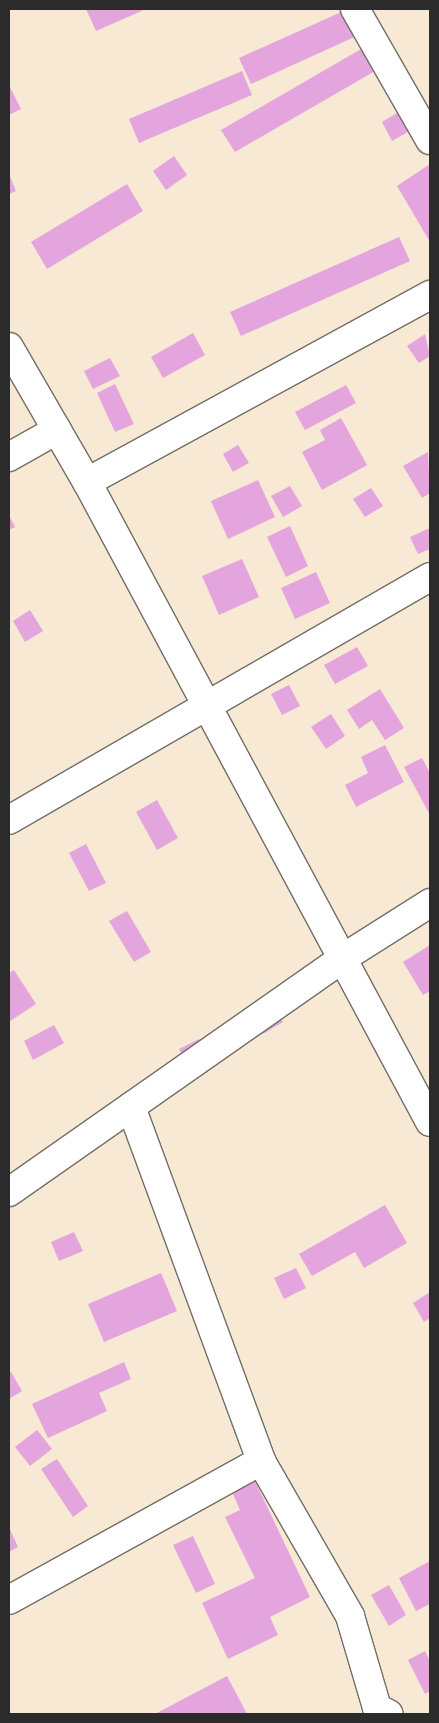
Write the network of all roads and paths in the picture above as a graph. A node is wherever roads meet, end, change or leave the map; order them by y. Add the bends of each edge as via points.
1 (355, 9) edge
2 (430, 140) edge
3 (430, 295) edge
4 (9, 347) edge
5 (57, 430) junction
6 (9, 457) edge
7 (87, 482) junction
8 (430, 577) edge
9 (207, 704) junction
10 (9, 820) edge
11 (430, 903) edge
12 (343, 958) junction
13 (130, 1107) junction
14 (430, 1122) edge
15 (9, 1192) edge
16 (261, 1461) junction
17 (9, 1600) edge
18 (389, 1714) edge

1 - 2 street
3 - 7 street
4 - 5 street
5 - 6 street
5 - 7 street
7 - 9 street
8 - 9 street
9 - 10 street
9 - 12 street
11 - 12 street
12 - 13 street
12 - 14 street
13 - 15 street
13 - 16 street
16 - 17 street
16 - 18 street via 350,1616 377,1708

